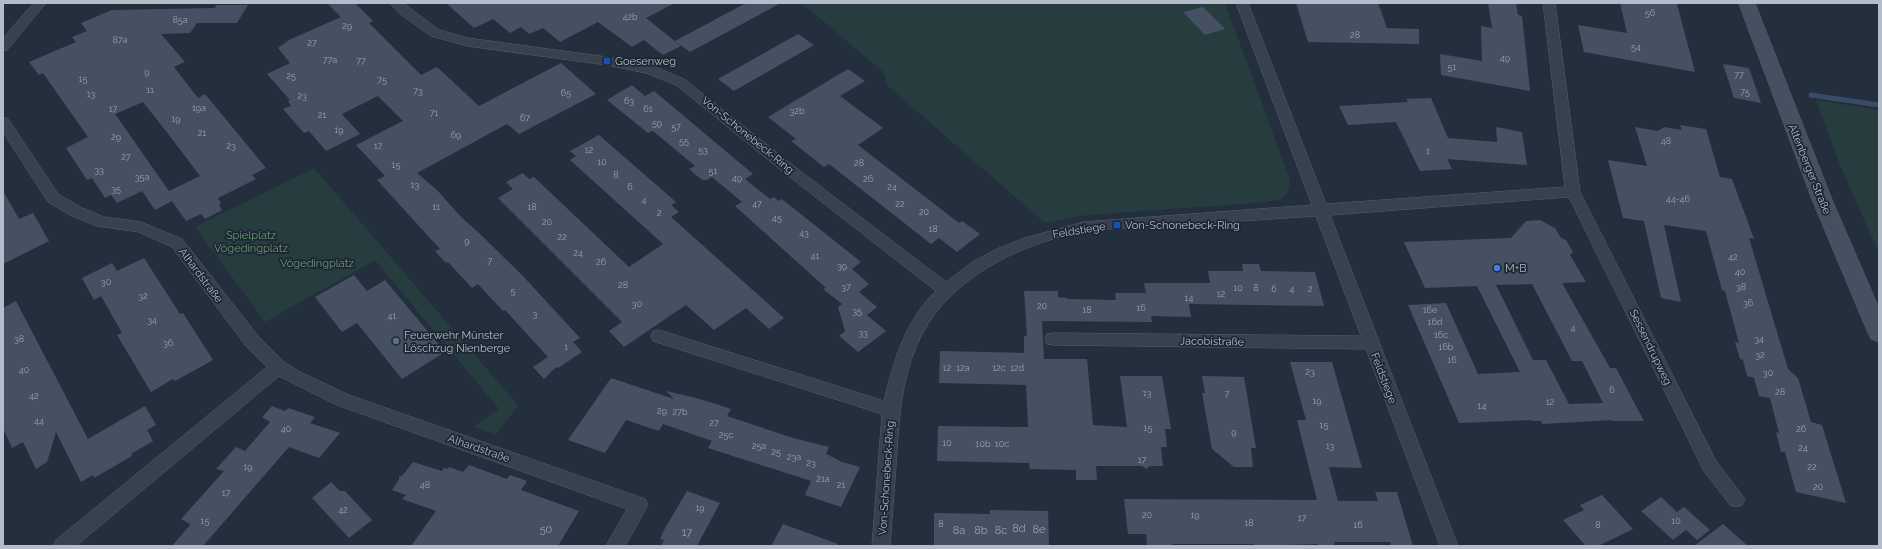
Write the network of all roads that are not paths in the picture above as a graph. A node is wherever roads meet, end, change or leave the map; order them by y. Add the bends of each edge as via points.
1 (40, 3) edge
2 (396, 3) edge
3 (1242, 3) edge
4 (1548, 3) edge
5 (1747, 3) edge
6 (3, 47) edge
7 (3, 122) edge
8 (1574, 192) junction
9 (1322, 209) junction
10 (946, 290) junction
11 (1879, 333) edge
12 (659, 336) dead end
13 (1053, 340) dead end
14 (1370, 343) junction
15 (278, 367) junction
16 (891, 410) junction
17 (1736, 499) dead end
18 (62, 546) edge
19 (615, 546) edge
20 (881, 546) edge
21 (1449, 546) edge

1 - 6 street
2 - 10 street, Von-Schonebeck-Ring via 435,33 467,42 607,61 649,69 680,82
3 - 9 street, Feldstiege
4 - 8 street, Sessendrupweg
5 - 11 main road, Altenberger Straße via 1817,188
7 - 15 street, Alhardstraße via 53,198 102,222 141,227 177,242 252,342
8 - 9 street
8 - 17 street, Sessendrupweg via 1710,466
9 - 10 street, Feldstiege via 1083,227 1053,233 1013,247 979,266
9 - 14 street, Feldstiege
10 - 16 street, Von-Schonebeck-Ring via 924,317 908,346
12 - 16 street, Von-Schonebeck-Ring
13 - 14 street, Jacobistraße
14 - 21 street, Feldstiege
15 - 18 street
15 - 19 street, Alhardstraße via 343,400 639,505
16 - 20 street, Von-Schonebeck-Ring

